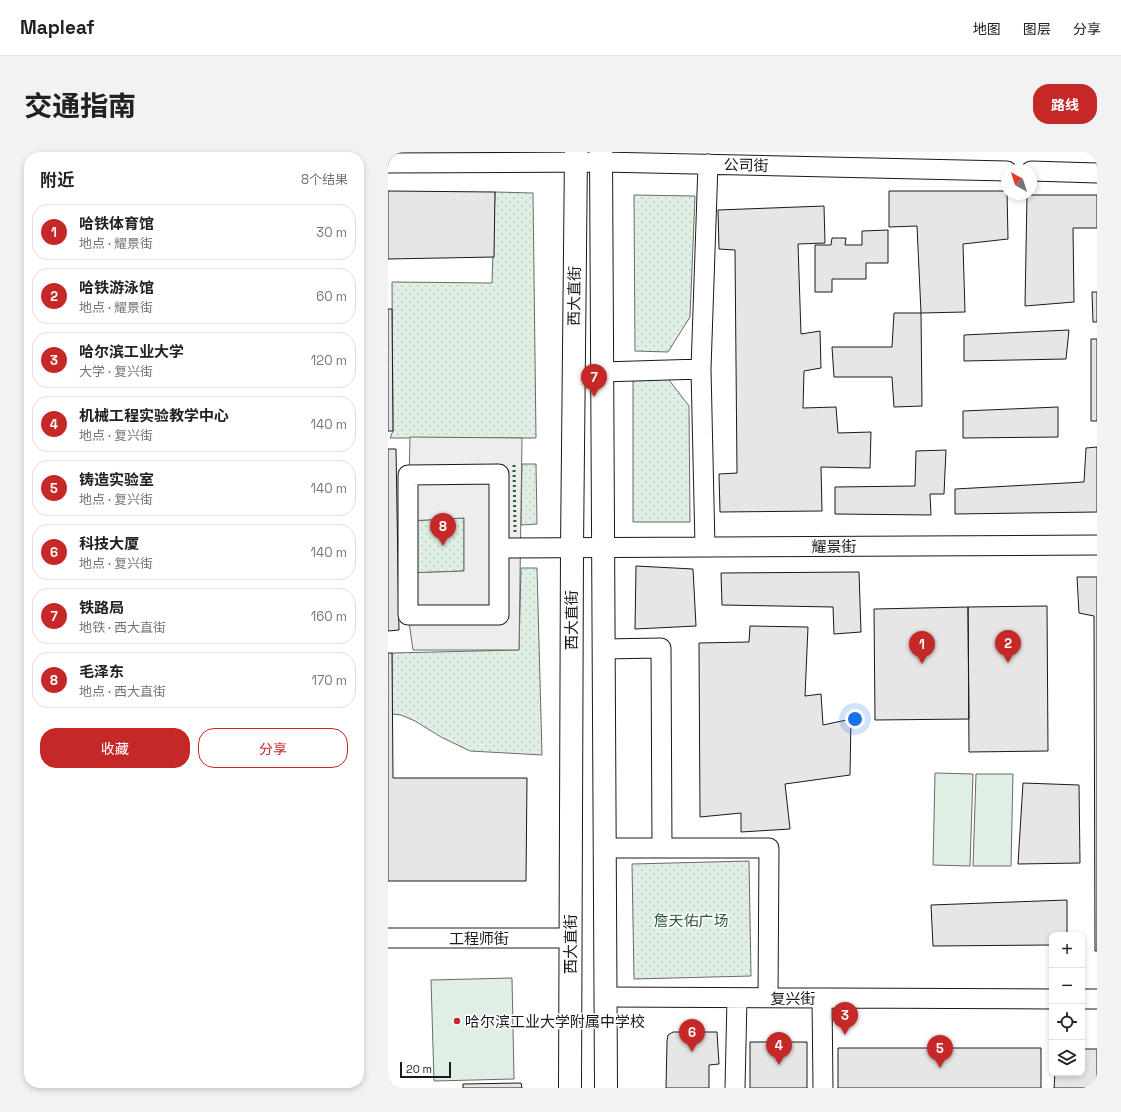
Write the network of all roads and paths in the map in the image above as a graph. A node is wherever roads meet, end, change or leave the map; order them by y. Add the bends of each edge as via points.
1 (576, 157) edge
2 (601, 157) edge
3 (388, 163) edge
4 (708, 164) junction
5 (1001, 171) edge
6 (1037, 171) edge
7 (1097, 173) edge
8 (701, 369) junction
9 (602, 372) junction
10 (1097, 545) edge
11 (705, 547) junction
12 (499, 548) junction
13 (572, 548) junction
14 (603, 548) junction
15 (603, 649) junction
16 (605, 848) junction
17 (662, 848) junction
18 (388, 938) edge
19 (570, 938) junction
20 (606, 997) junction
21 (737, 998) junction
22 (768, 998) junction
23 (822, 998) junction
24 (1049, 999) edge
25 (1085, 999) edge
26 (1097, 999) edge
27 (570, 1088) edge
28 (606, 1088) edge
29 (735, 1088) edge
30 (823, 1088) edge

1 - 2 street, 公司街
1 - 3 street, 公司街
1 - 13 main road, 西大直街
2 - 4 street, 公司街
2 - 9 main road, 西大直街
4 - 5 street, 公司街
4 - 8 street
6 - 7 street
8 - 9 street
8 - 11 street
9 - 14 main road, 西大直街
10 - 11 street, 耀景街
11 - 14 street, 耀景街
12 - 12 street via 498,474 408,475 408,616 499,615
12 - 13 street, 耀景街
13 - 14 street, 耀景街
13 - 19 main road, 西大直街
14 - 15 main road, 西大直街
15 - 16 main road, 西大直街
15 - 17 street via 661,648
16 - 17 street
16 - 20 main road, 西大直街
17 - 22 street via 769,848
18 - 19 street, 工程师街
19 - 27 main road, 西大直街
20 - 21 street, 复兴街
20 - 28 main road, 西大直街
21 - 22 street, 复兴街
21 - 29 street
22 - 23 street, 复兴街
23 - 24 street, 复兴街
23 - 30 street
25 - 26 street

